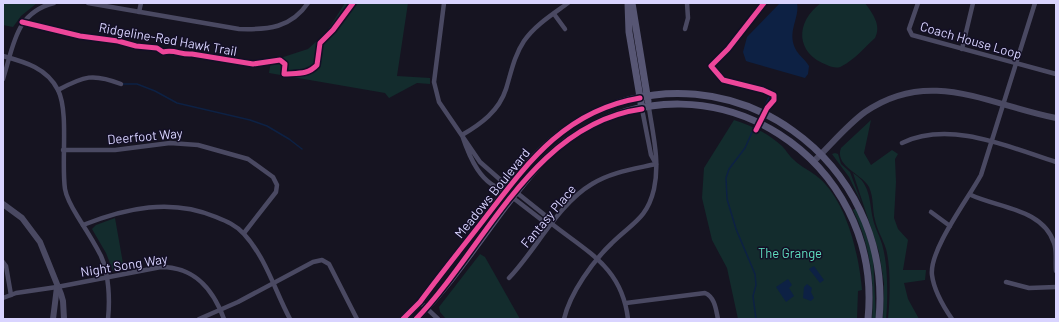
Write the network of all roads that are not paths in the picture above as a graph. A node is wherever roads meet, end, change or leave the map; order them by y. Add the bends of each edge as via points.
1 (54, 3) edge
2 (88, 3) edge
3 (141, 3) edge
4 (308, 3) edge
5 (444, 3) edge
6 (568, 3) edge
7 (628, 3) edge
8 (632, 3) edge
9 (687, 3) edge
10 (918, 3) edge
11 (974, 3) edge
12 (1035, 3) edge
13 (139, 12) junction
14 (554, 14) junction
15 (565, 29) dead end
16 (686, 29) dead end
17 (962, 49) junction
18 (3, 56) edge
19 (10, 58) junction
20 (1015, 64) junction
21 (1056, 74) edge
22 (3, 79) edge
23 (122, 84) dead end
24 (58, 90) junction
25 (644, 98) junction
26 (1003, 104) junction
27 (646, 108) junction
28 (1056, 118) edge
29 (462, 135) junction
30 (992, 142) junction
31 (902, 143) dead end
32 (63, 150) junction
33 (822, 154) junction
34 (814, 161) junction
35 (1056, 162) edge
36 (656, 164) junction
37 (507, 190) junction
38 (514, 195) junction
39 (971, 195) junction
40 (3, 204) edge
41 (930, 212) dead end
42 (552, 224) junction
43 (83, 225) junction
44 (950, 226) junction
45 (244, 233) junction
46 (484, 233) junction
47 (598, 260) junction
48 (3, 262) edge
49 (1056, 271) edge
50 (107, 277) junction
51 (509, 278) dead end
52 (1006, 282) dead end
53 (272, 284) junction
54 (1056, 286) edge
55 (57, 287) junction
56 (11, 295) junction
57 (3, 298) edge
58 (420, 302) junction
59 (626, 303) junction
60 (427, 308) junction
61 (221, 311) junction
62 (53, 319) edge
63 (64, 319) edge
64 (108, 319) edge
65 (199, 319) edge
66 (224, 319) edge
67 (290, 319) edge
68 (358, 319) edge
69 (403, 319) edge
70 (416, 319) edge
71 (438, 319) edge
72 (564, 319) edge
73 (628, 319) edge
74 (718, 319) edge
75 (868, 319) edge
76 (879, 319) edge
77 (952, 319) edge

1 - 19 street via 35,11 22,22
2 - 13 street
3 - 13 street
4 - 13 street via 282,25 268,30 240,29
5 - 29 street via 435,88 441,108
6 - 14 street
7 - 25 main road via 629,32
8 - 25 main road
9 - 16 street
10 - 17 street, Coach House Loop via 909,29 912,35
11 - 17 street
12 - 20 street
14 - 15 street
14 - 29 street via 532,32 518,51 505,92 497,106 478,125
17 - 20 street, Coach House Loop
18 - 19 street
19 - 22 street
19 - 24 street via 41,70
20 - 21 street, Coach House Loop
20 - 26 street
23 - 24 street via 106,78 88,76
24 - 32 street via 63,114
25 - 27 main road
25 - 33 main road, Meadows Boulevard via 694,95 744,105 782,123
25 - 37 main road, Meadows Boulevard via 601,110 564,131 532,158
26 - 28 street
26 - 30 street
26 - 33 street via 947,90 924,90 902,95 882,102 864,113
27 - 34 main road, Meadows Boulevard via 695,106 741,116 776,132
27 - 36 street via 651,155
27 - 38 main road, Meadows Boulevard via 614,116 577,134 547,156
29 - 37 street via 480,162 504,182
29 - 37 street via 469,154 480,172 499,189
30 - 31 street via 947,134 915,137
30 - 35 street
30 - 39 street
32 - 43 street via 66,191
32 - 45 street, Deerfoot Way via 115,150 185,143 248,159 273,177 277,185 276,192
33 - 34 street
33 - 76 main road, Meadows Boulevard via 847,186 868,227 878,276
34 - 75 main road, Meadows Boulevard via 838,192 858,231 865,256 868,282
36 - 42 street, Fantasy Place via 615,173 592,183 572,200
36 - 47 street via 654,188 644,212
37 - 46 main road via 508,197 487,224
37 - 58 main road, Meadows Boulevard
38 - 42 street via 543,221
38 - 46 main road, Meadows Boulevard
39 - 44 street
39 - 49 street via 1037,219 1047,228 1054,244
40 - 55 street via 22,218 40,242 52,267
41 - 44 street
42 - 47 street
42 - 51 street, Fantasy Place
43 - 45 street via 126,210 178,206 203,212 232,224
43 - 50 street via 102,257
44 - 77 street via 933,258 932,274 935,291
45 - 53 street via 263,260
46 - 60 main road, Meadows Boulevard
47 - 59 street via 617,281
47 - 72 street via 572,295
48 - 56 street
50 - 55 street, Night Song Way
50 - 61 street, Night Song Way via 162,267 183,269 196,277 208,290
50 - 64 street
52 - 54 street via 1029,288
53 - 61 street
53 - 67 street
53 - 68 street via 313,262 326,261
55 - 56 street, Night Song Way
55 - 62 street
55 - 63 street via 63,301
56 - 57 street, Night Song Way
58 - 60 street
58 - 69 main road, Meadows Boulevard
59 - 73 street
59 - 74 street via 705,293 714,302
60 - 70 main road, Meadows Boulevard
60 - 71 street
61 - 65 street
61 - 66 street, Night Song Way

